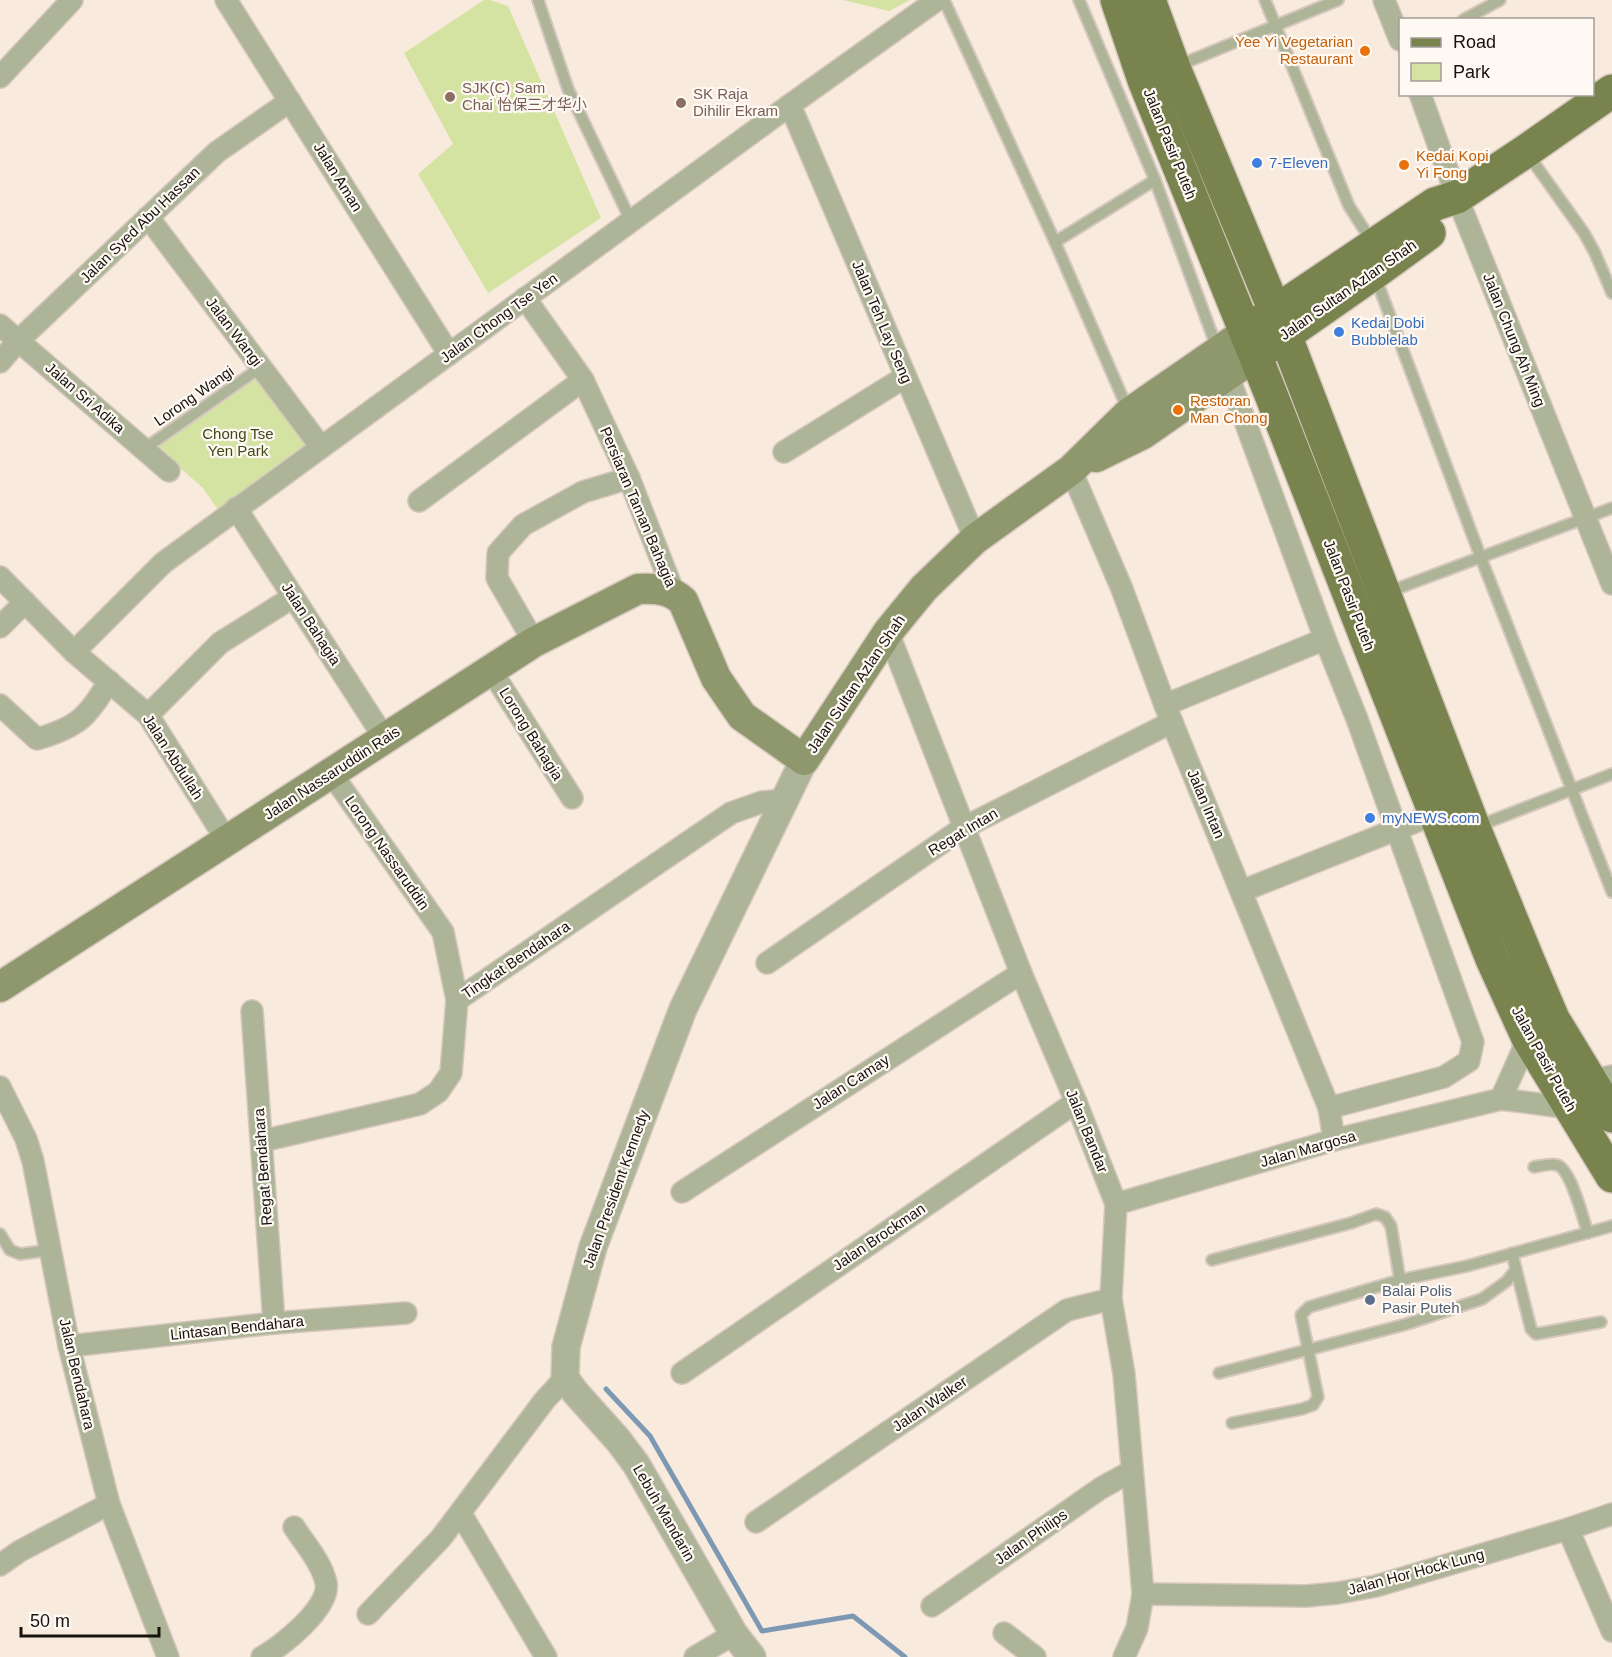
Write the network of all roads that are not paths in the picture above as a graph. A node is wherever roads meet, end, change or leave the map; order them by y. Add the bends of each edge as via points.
1 (72, 0) edge
2 (226, 0) edge
3 (538, 0) edge
4 (938, 0) edge
5 (944, 0) edge
6 (1079, 0) edge
7 (1117, 0) edge
8 (1149, 0) edge
9 (1265, 0) edge
10 (1338, 0) edge
11 (1384, 0) edge
12 (1500, 0) edge
13 (1467, 18) edge
14 (1276, 26) junction
15 (1399, 35) edge
16 (1174, 68) junction
17 (0, 77) edge
18 (1612, 91) edge
19 (1421, 96) edge
20 (290, 101) junction
21 (790, 105) junction
22 (1527, 151) junction
23 (1155, 180) junction
24 (1457, 197) junction
25 (148, 217) junction
26 (631, 221) junction
27 (1055, 242) junction
28 (1374, 259) junction
29 (1612, 293) edge
30 (525, 298) junction
31 (1280, 323) junction
32 (0, 325) edge
33 (18, 341) junction
34 (1250, 344) junction
35 (449, 354) junction
36 (0, 362) edge
37 (1223, 363) junction
38 (261, 368) junction
39 (905, 377) junction
40 (583, 380) junction
41 (1129, 413) junction
42 (321, 447) junction
43 (144, 449) junction
44 (784, 452) dead end
45 (1071, 470) junction
46 (169, 471) dead end
47 (629, 478) junction
48 (419, 501) dead end
49 (236, 508) junction
50 (1612, 508) edge
51 (1586, 518) junction
52 (975, 539) junction
53 (1481, 558) junction
54 (0, 577) edge
55 (1612, 584) edge
56 (674, 592) junction
57 (1384, 594) junction
58 (293, 597) junction
59 (25, 602) junction
60 (0, 627) edge
61 (888, 632) junction
62 (1325, 639) junction
63 (534, 642) junction
64 (74, 652) junction
65 (491, 670) junction
66 (109, 681) junction
67 (0, 705) edge
68 (148, 714) junction
69 (1168, 714) junction
70 (385, 739) junction
71 (804, 760) junction
72 (331, 773) junction
73 (1612, 774) edge
74 (1571, 789) junction
75 (572, 798) dead end
76 (785, 800) junction
77 (1436, 814) junction
78 (963, 828) junction
79 (1474, 828) junction
80 (1398, 831) junction
81 (227, 841) junction
82 (1242, 891) junction
83 (1612, 892) edge
84 (767, 963) dead end
85 (1021, 973) junction
86 (0, 987) edge
87 (457, 1000) junction
88 (252, 1011) dead end
89 (1528, 1038) junction
90 (1601, 1078) edge
91 (0, 1087) edge
92 (1501, 1098) junction
93 (1076, 1102) junction
94 (1329, 1108) junction
95 (1570, 1108) junction
96 (1612, 1116) edge
97 (1334, 1140) junction
98 (262, 1141) junction
99 (1534, 1167) dead end
100 (1612, 1176) edge
101 (682, 1192) dead end
102 (1116, 1204) junction
103 (1612, 1226) edge
104 (1588, 1233) junction
105 (0, 1234) edge
106 (50, 1250) junction
107 (1512, 1253) junction
108 (1212, 1260) dead end
109 (1516, 1269) junction
110 (1400, 1280) junction
111 (1111, 1299) junction
112 (406, 1313) dead end
113 (1600, 1322) dead end
114 (274, 1323) junction
115 (69, 1346) junction
116 (1308, 1350) junction
117 (681, 1373) dead end
118 (1219, 1373) dead end
119 (565, 1378) junction
120 (1232, 1423) dead end
121 (1132, 1471) junction
122 (109, 1504) junction
123 (461, 1514) junction
124 (1612, 1514) edge
125 (756, 1522) dead end
126 (294, 1527) dead end
127 (1568, 1529) junction
128 (0, 1564) edge
129 (1143, 1594) junction
130 (932, 1606) dead end
131 (368, 1614) dead end
132 (1612, 1631) edge
133 (1004, 1633) dead end
134 (734, 1634) junction
135 (168, 1657) edge
136 (262, 1657) edge
137 (546, 1657) edge
138 (695, 1657) edge
139 (752, 1657) edge
140 (1035, 1657) edge
141 (1124, 1657) edge

1 - 17 street
2 - 20 street, Jalan Aman
3 - 26 lane via 568,89
4 - 21 street, Jalan Chong Tse Yen
5 - 27 lane
6 - 23 lane
7 - 34 main road, Jalan Pasir Puteh via 1144,80
8 - 16 main road, Jalan Pasir Puteh
9 - 14 lane
10 - 14 lane
11 - 15 street
12 - 13 lane
14 - 16 lane
14 - 28 lane
16 - 31 main road, Jalan Pasir Puteh
18 - 22 main road, Jalan Sultan Azlan Shah
19 - 24 street, Jalan Chung Ah Ming
20 - 25 street, Jalan Syed Abu Hassan via 217,152
20 - 35 street, Jalan Aman
21 - 26 street, Jalan Chong Tse Yen
21 - 39 street, Jalan Teh Lay Seng
22 - 24 main road, Jalan Sultan Azlan Shah
22 - 29 lane via 1584,233
23 - 27 lane
23 - 37 lane
24 - 28 main road, Jalan Sultan Azlan Shah via 1435,204
24 - 51 street, Jalan Chung Ah Ming
25 - 33 street, Jalan Syed Abu Hassan
25 - 38 street, Jalan Wangi
26 - 30 street, Jalan Chong Tse Yen
27 - 41 lane
28 - 31 main road, Jalan Sultan Azlan Shah
28 - 53 lane
30 - 35 street, Jalan Chong Tse Yen
30 - 40 street, Persiaran Taman Bahagia
31 - 34 main road, Jalan Sultan Azlan Shah
31 - 57 main road, Jalan Pasir Puteh
32 - 33 street, Jalan Sri Adika
33 - 36 street, Jalan Syed Abu Hassan
33 - 43 street, Jalan Sri Adika
34 - 37 main road, Jalan Sultan Azlan Shah
34 - 77 main road, Jalan Pasir Puteh
35 - 42 street, Jalan Chong Tse Yen
37 - 41 main road
37 - 45 main road via 1143,434
37 - 62 street
38 - 42 street, Jalan Wangi
38 - 43 lane, Lorong Wangi
39 - 44 street
39 - 52 street, Jalan Teh Lay Seng
40 - 47 street, Persiaran Taman Bahagia
40 - 48 street
41 - 45 main road
42 - 49 street, Jalan Chong Tse Yen
43 - 46 street, Jalan Sri Adika
45 - 52 main road, Jalan Sultan Azlan Shah
45 - 69 street, Jalan Intan via 1122,589
47 - 56 street, Persiaran Taman Bahagia
47 - 63 street via 583,492 523,525 498,553 497,578
49 - 58 street, Jalan Bahagia
49 - 64 street, Jalan Chong Tse Yen via 163,562
50 - 51 lane
51 - 53 lane
51 - 55 street, Jalan Chung Ah Ming
52 - 61 main road, Jalan Sultan Azlan Shah via 924,588
53 - 57 lane
53 - 74 lane
54 - 59 street, Jalan Abdullah
56 - 63 main road, Jalan Nassaruddin Rais via 638,589
56 - 71 main road, Persiaran Taman Bahagia via 683,601 716,678 742,716
57 - 79 main road, Jalan Pasir Puteh
58 - 68 street via 220,644
58 - 70 street, Jalan Bahagia
59 - 60 street
59 - 64 street, Jalan Abdullah
61 - 71 main road, Jalan Sultan Azlan Shah
61 - 78 street, Jalan Bandar
62 - 69 street, Regat Intan
62 - 80 street
63 - 65 main road, Jalan Nassaruddin Rais
64 - 66 street, Jalan Abdullah
65 - 70 main road, Jalan Nassaruddin Rais
65 - 75 street, Lorong Bahagia
66 - 67 street via 82,719 63,731 37,739
66 - 68 street, Jalan Abdullah
68 - 81 street, Jalan Abdullah
69 - 78 street, Regat Intan
69 - 82 street, Jalan Intan
70 - 72 main road, Jalan Nassaruddin Rais
71 - 76 street, Jalan President Kennedy
72 - 81 main road, Jalan Nassaruddin Rais
72 - 87 street, Lorong Nassaruddin via 443,932
73 - 74 lane
74 - 79 lane
74 - 83 lane
76 - 87 street, Tingkat Bendahara via 755,804 731,813
76 - 119 street, Jalan President Kennedy via 674,1031 592,1247 566,1347
77 - 80 street
77 - 89 main road, Jalan Pasir Puteh via 1492,959
78 - 84 street, Regat Intan
78 - 85 street, Jalan Bandar
79 - 90 main road, Jalan Pasir Puteh via 1553,1019
80 - 82 street
80 - 94 street via 1473,1042 1469,1061 1444,1077
81 - 86 main road, Jalan Nassaruddin Rais
82 - 94 street, Jalan Intan
85 - 93 street, Jalan Bandar
85 - 101 street, Jalan Camay
87 - 98 street, Tingkat Bendahara via 451,1073 438,1092 420,1104
88 - 98 street, Regat Bendahara
89 - 92 street
89 - 95 main road, Jalan Pasir Puteh
90 - 96 main road, Jalan Pasir Puteh
91 - 106 street, Jalan Bendahara via 33,1161
92 - 95 street
92 - 97 street, Jalan Margosa
93 - 102 street, Jalan Bandar
93 - 117 street, Jalan Brockman
94 - 97 street, Jalan Intan
95 - 100 main road, Jalan Pasir Puteh
97 - 102 street, Jalan Margosa
98 - 114 street, Regat Bendahara
99 - 104 lane via 1556,1164 1563,1168
102 - 111 street, Jalan Bandar
103 - 104 lane
104 - 107 lane
105 - 106 lane via 10,1250 20,1254
106 - 115 street, Jalan Bendahara
107 - 109 lane
107 - 110 lane
108 - 110 lane via 1376,1214 1385,1217 1391,1226
109 - 113 lane via 1531,1329 1536,1334
109 - 116 lane via 1508,1281 1482,1299
110 - 116 lane via 1309,1306 1300,1315
111 - 121 street, Jalan Bandar via 1124,1374
111 - 125 street, Jalan Walker via 1067,1310
112 - 114 street, Lintasan Bendahara
114 - 115 street, Lintasan Bendahara
115 - 122 street, Jalan Bendahara
116 - 118 lane
116 - 120 lane via 1318,1397 1313,1405
119 - 123 street
119 - 134 street, Lebuh Mandarin via 636,1464
121 - 129 street, Jalan Bandar
121 - 130 street, Jalan Philips via 1101,1488
122 - 128 street
122 - 135 street, Jalan Bendahara
123 - 131 street
123 - 137 street
124 - 127 street, Jalan Hor Hock Lung
126 - 136 street via 322,1570 327,1586 322,1604 297,1631
127 - 129 street, Jalan Hor Hock Lung via 1376,1586 1338,1593
127 - 132 street
129 - 141 street, Jalan Bandar via 1137,1628
133 - 140 street
134 - 138 street
134 - 139 street, Lebuh Mandarin

